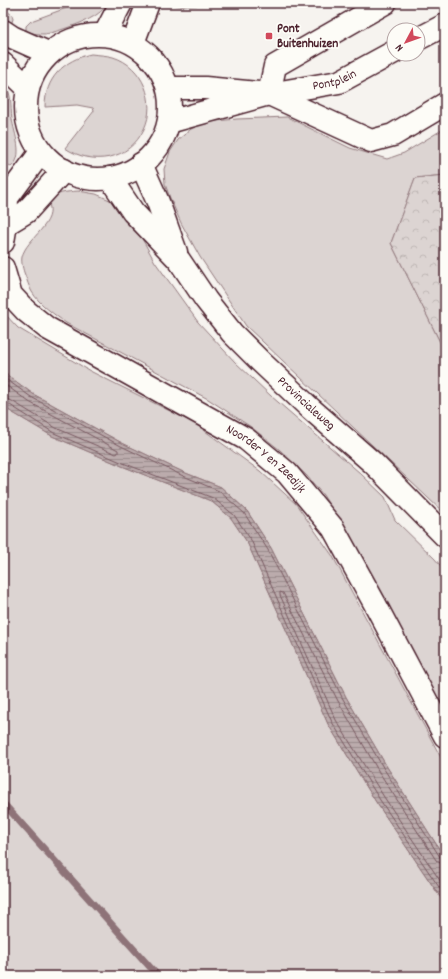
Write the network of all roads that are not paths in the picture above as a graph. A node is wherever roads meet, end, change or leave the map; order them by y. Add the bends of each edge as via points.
1 (121, 3) edge
2 (148, 3) edge
3 (385, 3) edge
4 (445, 24) edge
5 (3, 32) edge
6 (105, 34) junction
7 (426, 35) edge
8 (133, 44) junction
9 (48, 53) junction
10 (386, 56) edge
11 (3, 64) edge
12 (28, 88) junction
13 (168, 88) junction
14 (270, 94) junction
15 (445, 104) edge
16 (169, 122) junction
17 (41, 152) junction
18 (141, 164) junction
19 (64, 170) junction
20 (110, 178) junction
21 (5, 233) edge
22 (179, 260) junction
23 (3, 268) edge
24 (445, 536) edge
25 (445, 736) edge

1 - 6 street
2 - 8 street
3 - 14 street via 275,66
4 - 7 street
5 - 9 street
6 - 8 street
6 - 9 street via 83,35 64,42
8 - 13 street via 151,57 161,71
9 - 12 street via 35,69
10 - 14 street, Pontplein via 339,82
11 - 12 street
12 - 17 street via 25,115 31,134
13 - 14 street, Pontplein via 205,88
13 - 16 street
14 - 15 street via 370,141 393,135
14 - 16 street, Pontplein
16 - 18 street via 160,144
17 - 19 street via 50,162
17 - 21 street via 7,198
18 - 20 street via 130,172
18 - 22 street, Provincialeweg
19 - 20 street via 89,179
19 - 21 street
20 - 22 street, Provincialeweg via 133,212
22 - 24 street, Provincialeweg via 232,332 311,409 373,463
23 - 25 street, Noorder Y en Zeedijk via 11,295 26,312 47,328 246,440 287,473 333,528

